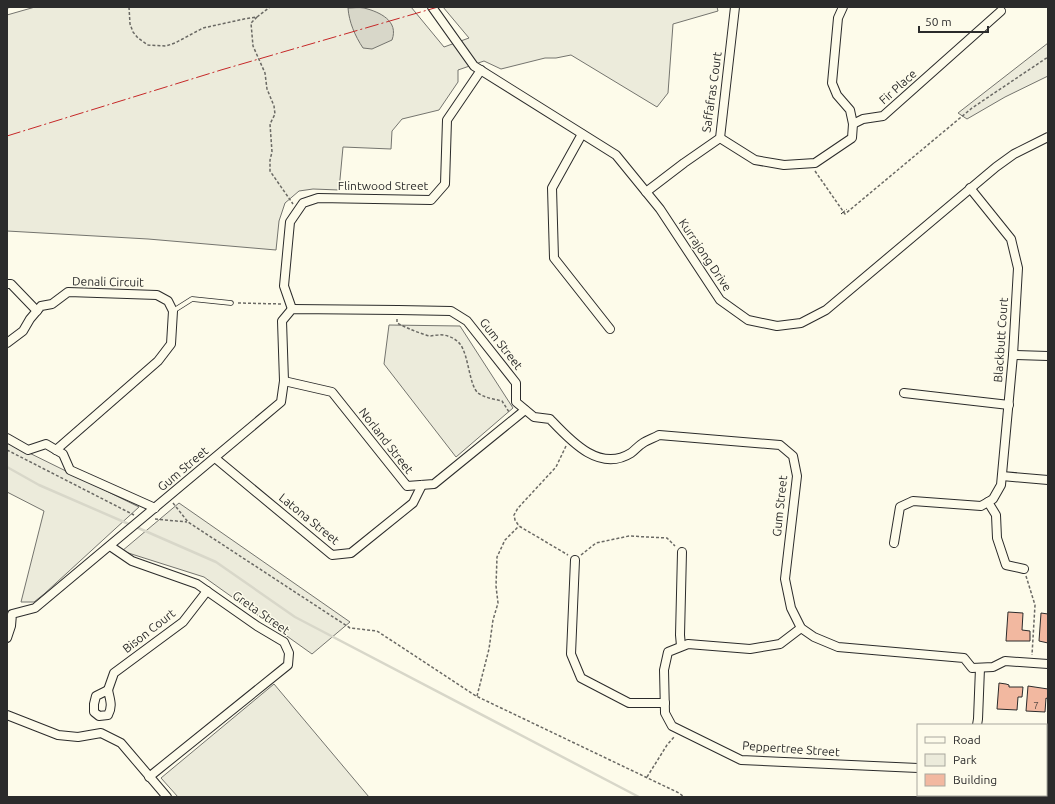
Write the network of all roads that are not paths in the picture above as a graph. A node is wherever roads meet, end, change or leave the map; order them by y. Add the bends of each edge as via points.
1 (432, 7) edge
2 (735, 7) edge
3 (843, 7) edge
4 (1001, 11) dead end
5 (480, 70) junction
6 (853, 124) junction
7 (582, 134) junction
8 (1048, 137) edge
9 (720, 138) junction
10 (970, 188) junction
11 (646, 192) junction
12 (7, 284) edge
13 (231, 302) road end
14 (291, 306) junction
15 (37, 311) junction
16 (173, 311) junction
17 (610, 329) dead end
18 (7, 343) edge
19 (1013, 354) junction
20 (1048, 356) edge
21 (284, 381) junction
22 (904, 393) dead end
23 (1009, 405) junction
24 (525, 410) junction
25 (7, 438) edge
26 (56, 450) junction
27 (215, 458) junction
28 (1002, 476) junction
29 (1048, 480) edge
30 (422, 485) junction
31 (985, 504) junction
32 (155, 508) junction
33 (894, 542) dead end
34 (110, 546) junction
35 (682, 552) road end
36 (575, 560) road end
37 (1024, 569) road end
38 (207, 591) junction
39 (10, 613) edge
40 (801, 628) junction
41 (7, 638) edge
42 (681, 646) junction
43 (1048, 664) edge
44 (980, 668) junction
45 (108, 690) dead end
46 (665, 703) junction
47 (7, 716) edge
48 (977, 724) edge
49 (917, 768) edge
50 (149, 777) junction
51 (167, 797) edge

1 - 5 street, Kurrajong Drive via 474,66
2 - 9 street, Saffafras Court
3 - 6 street via 838,18 832,83 850,110
4 - 6 street, Fir Place via 883,116 863,119
5 - 7 street, Kurrajong Drive
5 - 14 street, Flintwood Street via 447,120 445,184 431,200 318,198 303,203 290,222 284,286
6 - 9 street via 852,138 815,163 784,166 755,160
7 - 11 street, Kurrajong Drive via 616,155
7 - 17 street via 552,188 554,258
8 - 10 street, Kurrajong Drive via 1014,154
9 - 11 street, Saffafras Court
10 - 11 street, Kurrajong Drive via 826,310 801,323 777,326 748,320 720,300
10 - 19 street, Blackbutt Court via 1010,239 1018,268
12 - 15 street via 11,284
13 - 16 lane via 192,299
14 - 21 street, Gum Street via 282,321
14 - 24 street, Gum Street via 452,312 467,321 516,383 516,402
15 - 16 street, Denali Circuit via 41,306 52,304 68,292 157,295 168,301
15 - 18 street, Denali Circuit via 22,331
16 - 26 street via 171,344 158,361
19 - 20 street
19 - 23 street, Blackbutt Court
21 - 27 street, Gum Street via 280,402
21 - 30 street, Norland Street via 332,392 407,486
22 - 23 street
23 - 28 street, Blackbutt Court
24 - 30 street, Norland Street via 434,484
24 - 40 street, Gum Street via 534,418 550,419 572,442 597,458 614,459 630,454 643,442 659,435 780,445 793,456 797,476 785,579 791,608
25 - 26 street via 28,450 46,444
26 - 32 street via 63,454 70,470
27 - 30 street, Latona Street via 332,555 351,553 413,503
27 - 32 street, Gum Street
28 - 29 street
28 - 31 street, Blackbutt Court via 1001,485 993,499
31 - 33 street via 913,501 900,507
31 - 37 street via 996,515 997,538 1006,565
32 - 34 street, Gum Street
34 - 38 street, Greta Street via 132,561 197,584
34 - 39 street, Gum Street via 35,608
35 - 42 street
36 - 46 street via 571,654 581,678 629,703
38 - 45 street, Bison Court via 183,622 114,673
38 - 50 street, Greta Street via 284,642 289,653 288,665
39 - 41 street, Gum Street via 11,626
40 - 42 street via 780,644 750,649 688,644
40 - 44 street via 814,637 838,647 964,658 972,668
42 - 46 street, Peppertree Street via 668,652 664,670
43 - 44 street via 1005,661 993,668
44 - 48 street
46 - 49 street, Peppertree Street via 665,712 672,726 741,760
47 - 50 street via 58,735 78,737 101,733 121,744
50 - 51 street

